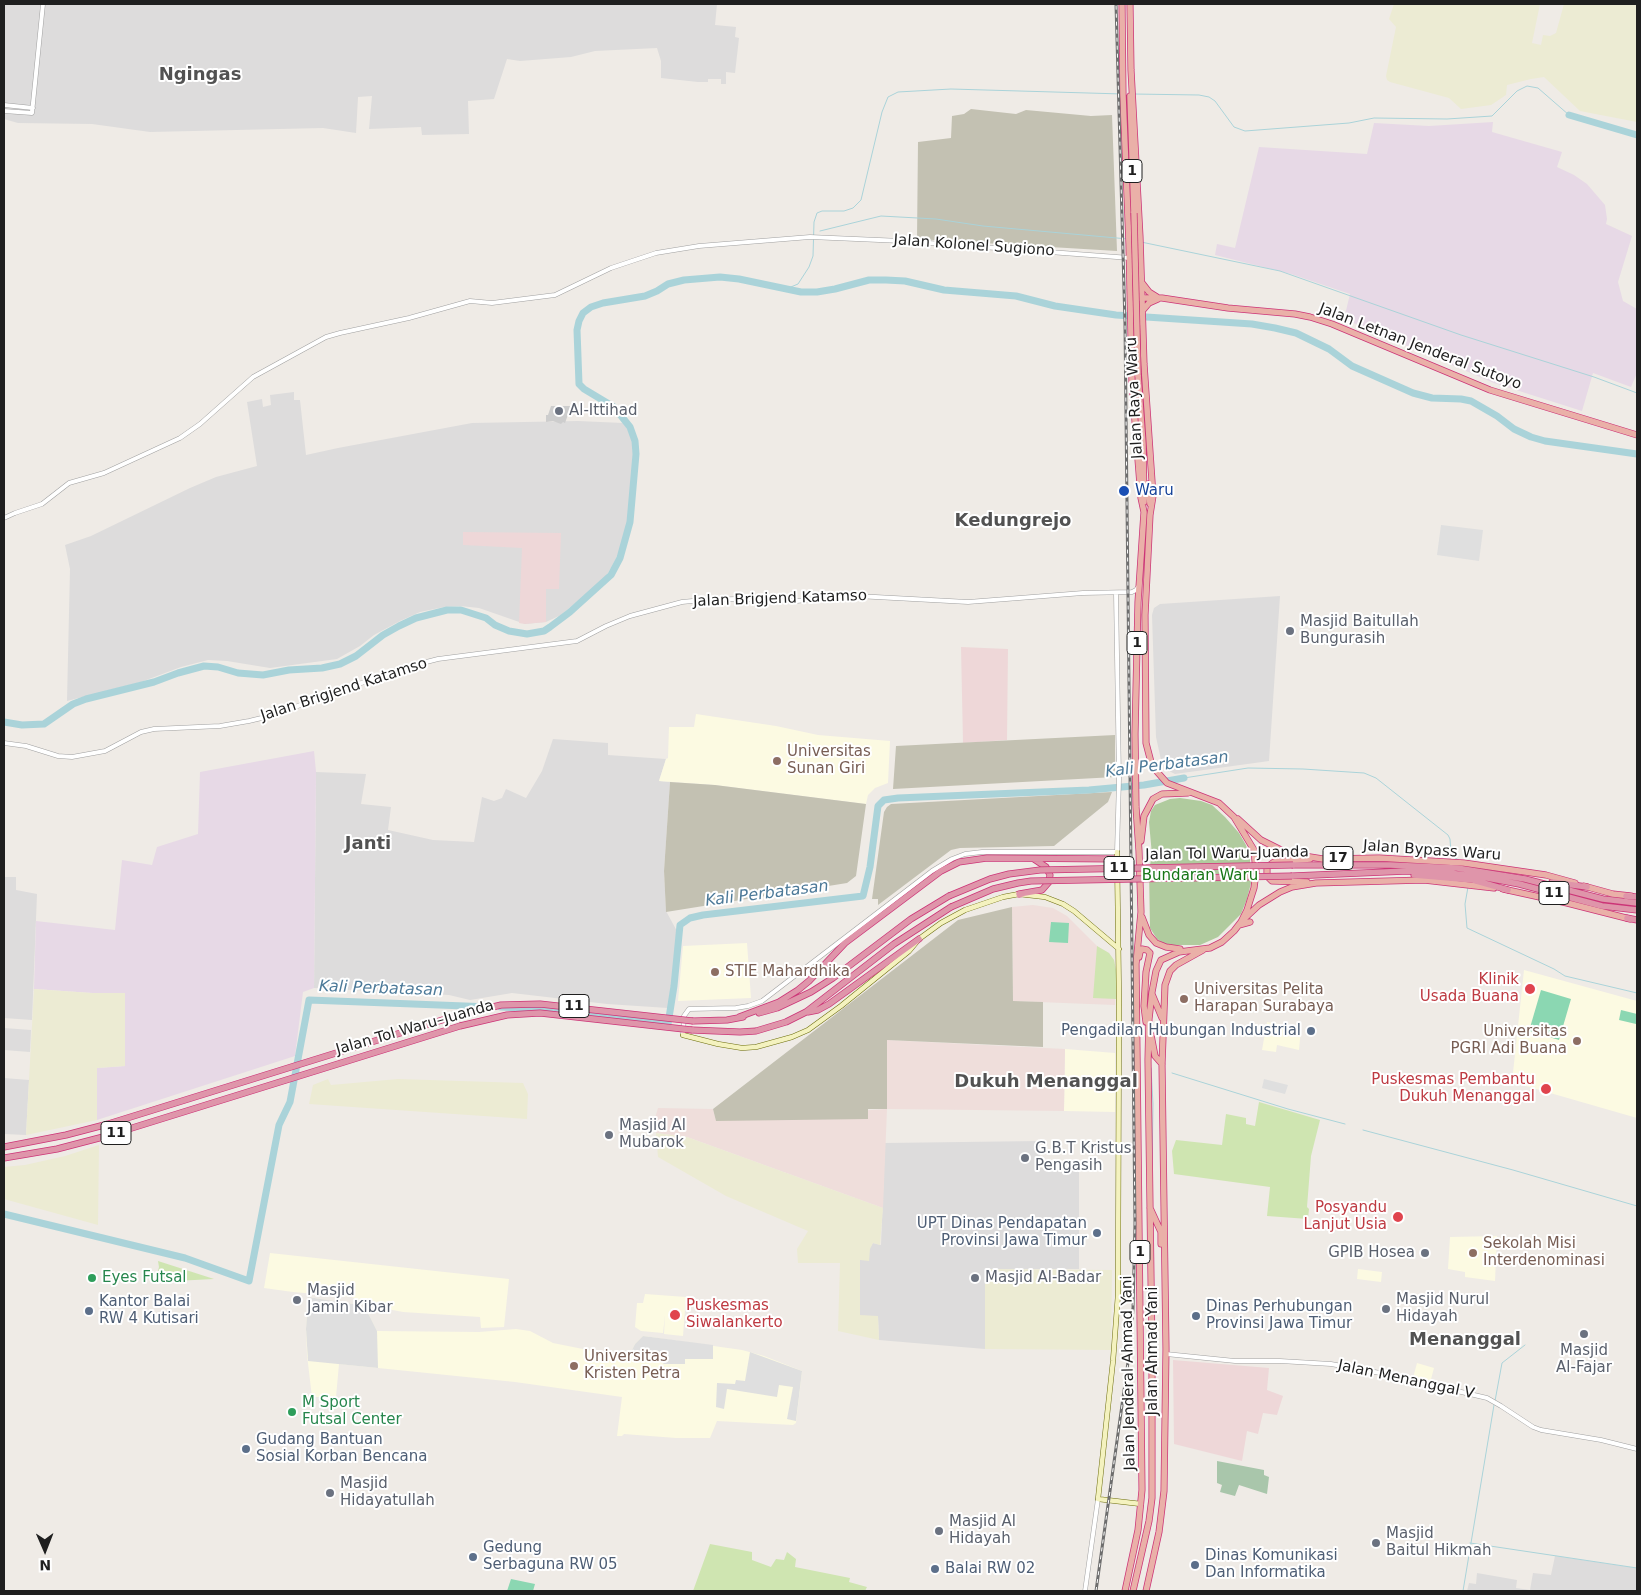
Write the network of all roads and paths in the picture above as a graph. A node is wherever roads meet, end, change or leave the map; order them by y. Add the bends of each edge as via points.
1 (43, 4) edge
2 (1122, 4) edge
3 (1130, 4) edge
4 (1128, 92) junction
5 (4, 104) edge
6 (32, 110) junction
7 (4, 111) edge
8 (1130, 258) junction
9 (1142, 281) junction
10 (1130, 297) junction
11 (1142, 298) junction
12 (1162, 298) junction
13 (1130, 308) junction
14 (1143, 309) junction
15 (1637, 435) edge
16 (1143, 444) junction
17 (1144, 512) junction
18 (1150, 515) junction
19 (4, 518) edge
20 (1139, 585) junction
21 (1132, 592) junction
22 (1116, 593) junction
23 (1138, 602) junction
24 (4, 743) edge
25 (1200, 796) junction
26 (1234, 817) junction
27 (1139, 851) junction
28 (1117, 856) junction
29 (1029, 858) junction
30 (1323, 859) junction
31 (1456, 865) junction
32 (1470, 877) junction
33 (1461, 879) junction
34 (1525, 879) junction
35 (1316, 883) junction
36 (1587, 887) junction
37 (1019, 894) junction
38 (1637, 896) edge
39 (1637, 903) edge
40 (1637, 910) edge
41 (1141, 912) junction
42 (1637, 920) edge
43 (1250, 922) dead end
44 (1240, 924) junction
45 (918, 939) junction
46 (1119, 949) junction
47 (1205, 949) junction
48 (1195, 951) junction
49 (1137, 984) junction
50 (1152, 992) junction
51 (806, 1012) junction
52 (739, 1018) junction
53 (1149, 1019) junction
54 (1163, 1019) junction
55 (1148, 1030) junction
56 (684, 1035) joint
57 (1162, 1064) junction
58 (4, 1147) edge
59 (4, 1158) edge
60 (1149, 1206) junction
61 (1165, 1279) junction
62 (1166, 1354) junction
63 (1637, 1449) edge
64 (1098, 1498) junction
65 (1141, 1504) junction
66 (1085, 1591) edge
67 (1125, 1591) edge
68 (1134, 1591) edge
69 (1146, 1591) edge

1 - 6 street
2 - 4 highway via 1123,70
3 - 4 highway, 1
4 - 8 highway, Jalan Raya Waru
4 - 9 highway, Jalan Raya Waru
4 - 16 highway, 1, bridge
5 - 6 street
6 - 7 street
8 - 10 highway, Jalan Raya Waru
8 - 19 street, Jalan Kolonel Sugiono via 818,237 676,249 611,268 555,295 492,304 470,300 334,335 311,344 252,377 180,438 104,473 69,484 42,504
9 - 11 highway, Jalan Raya Waru
9 - 12 highway via 1150,292
10 - 11 highway, Jalan Letnan Jenderal Sutoyo
10 - 13 highway, Jalan Raya Waru
11 - 12 highway, Jalan Letnan Jenderal Sutoyo
11 - 14 highway, Jalan Raya Waru
12 - 14 highway
12 - 15 highway, Jalan Letnan Jenderal Sutoyo via 1322,320 1490,390
13 - 14 highway via 1138,303
13 - 17 highway, Jalan Raya Waru via 1133,393
14 - 18 highway, Jalan Raya Waru via 1153,496
16 - 17 highway, 1
16 - 18 highway, 1
17 - 20 highway, Jalan Raya Waru / 1
18 - 25 highway, Jalan Raya Waru / 1 via 1145,623 1146,743 1154,770 1167,783
20 - 21 street
20 - 23 highway, Jalan Raya Waru / 1
21 - 22 street, Jalan Brigjend Katamso
21 - 23 street
22 - 24 street, Jalan Brigjend Katamso via 968,602 857,596 797,601 736,599 682,602 630,616 577,641 438,660 403,668 249,721 148,730 106,750 72,757
22 - 28 street
23 - 27 highway, Jalan Raya Waru / 1 via 1135,793
25 - 26 highway, Jalan Raya Waru / 1 via 1219,803
25 - 27 highway via 1169,793 1153,799 1144,816
26 - 30 highway, Jalan Bypass Waru / 17 via 1270,845 1290,853
26 - 44 highway, Jalan Raya Waru / 1 via 1254,850 1256,864 1254,888
27 - 41 highway, Jalan Raya Waru / 1
28 - 29 highway
28 - 46 main road
28 - 56 street via 982,852 952,859 762,1001 736,1008 689,1009 684,1016
29 - 37 highway via 1046,867 1049,882 1042,890
29 - 52 highway via 969,860 947,867 845,943 798,990
30 - 31 highway, Jalan Bypass Waru / 17 via 1379,858
30 - 35 highway via 1274,862 1267,867 1267,876 1272,881
31 - 32 highway, Jalan Tol Waru–Juanda / 11
31 - 36 highway, Jalan Bypass Waru / 17 via 1464,863 1546,875
31 - 52 highway, Jalan Tol Waru–Juanda / 11, bridge via 1040,870 990,879 949,896 911,919 811,992 777,1008
32 - 33 highway, Jalan Tol Waru–Juanda / 11
32 - 33 highway, Jalan Bypass Waru / 17
32 - 34 highway, Jalan Tol Waru–Juanda / 11
32 - 40 highway, Jalan Tol Waru–Juanda / 11 via 1519,884 1602,906
32 - 42 highway via 1508,890
33 - 35 highway, Jalan Bypass Waru / 17
33 - 51 highway, Jalan Tol Waru–Juanda / 11, bridge via 1387,872 1031,882 993,889 951,907 894,944
34 - 36 highway
34 - 39 highway, Jalan Tol Waru–Juanda / 11 via 1603,899
35 - 44 highway, Jalan Bypass Waru / 17 via 1292,887 1269,898
36 - 38 highway, Jalan Bypass Waru / 17
37 - 45 main road via 965,910
37 - 46 main road via 1045,897 1063,904
41 - 48 highway, 1 via 1149,935 1156,943
41 - 49 highway, Jalan Jenderal Ahmad Yani / 1
43 - 44 highway
44 - 47 highway, Jalan Raya Waru / 1 via 1222,942
45 - 51 highway via 828,1004
45 - 56 main road via 909,951 841,1006 792,1038 742,1048
46 - 64 main road via 1118,1295
47 - 48 highway, Jalan Raya Waru / 1
47 - 54 highway, Jalan Ahmad Yani / 1 via 1176,965 1170,972 1165,985
48 - 50 highway, Jalan Jenderal Ahmad Yani / 1 via 1172,954 1162,960
49 - 55 highway via 1140,952 1145,949 1150,956 1144,1006
49 - 65 highway, Jalan Jenderal Ahmad Yani / 1
50 - 53 highway, Jalan Jenderal Ahmad Yani / 1
50 - 54 highway
51 - 59 highway, Jalan Tol Waru–Juanda / 11, bridge via 756,1031 723,1032 540,1013 507,1015 460,1026 80,1143
52 - 58 highway, Jalan Tol Waru–Juanda / 11, bridge via 693,1020 540,1004 501,1005 455,1016 108,1124
53 - 55 highway, Jalan Jenderal Ahmad Yani / 1
53 - 57 highway via 1155,1056
54 - 57 highway, Jalan Ahmad Yani / 1
55 - 60 highway, Jalan Jenderal Ahmad Yani / 1
57 - 61 highway, Jalan Ahmad Yani / 1
60 - 61 highway via 1161,1232 1162,1274
60 - 68 highway, Jalan Jenderal Ahmad Yani / 1 via 1152,1498
61 - 62 highway, Jalan Ahmad Yani / 1
62 - 63 street, Jalan Menanggal V via 1235,1361 1320,1364 1380,1373 1481,1396 1541,1430
62 - 69 highway, Jalan Ahmad Yani / 1 via 1163,1502
64 - 65 main road
64 - 66 street
65 - 67 highway, Jalan Jenderal Ahmad Yani / 1

